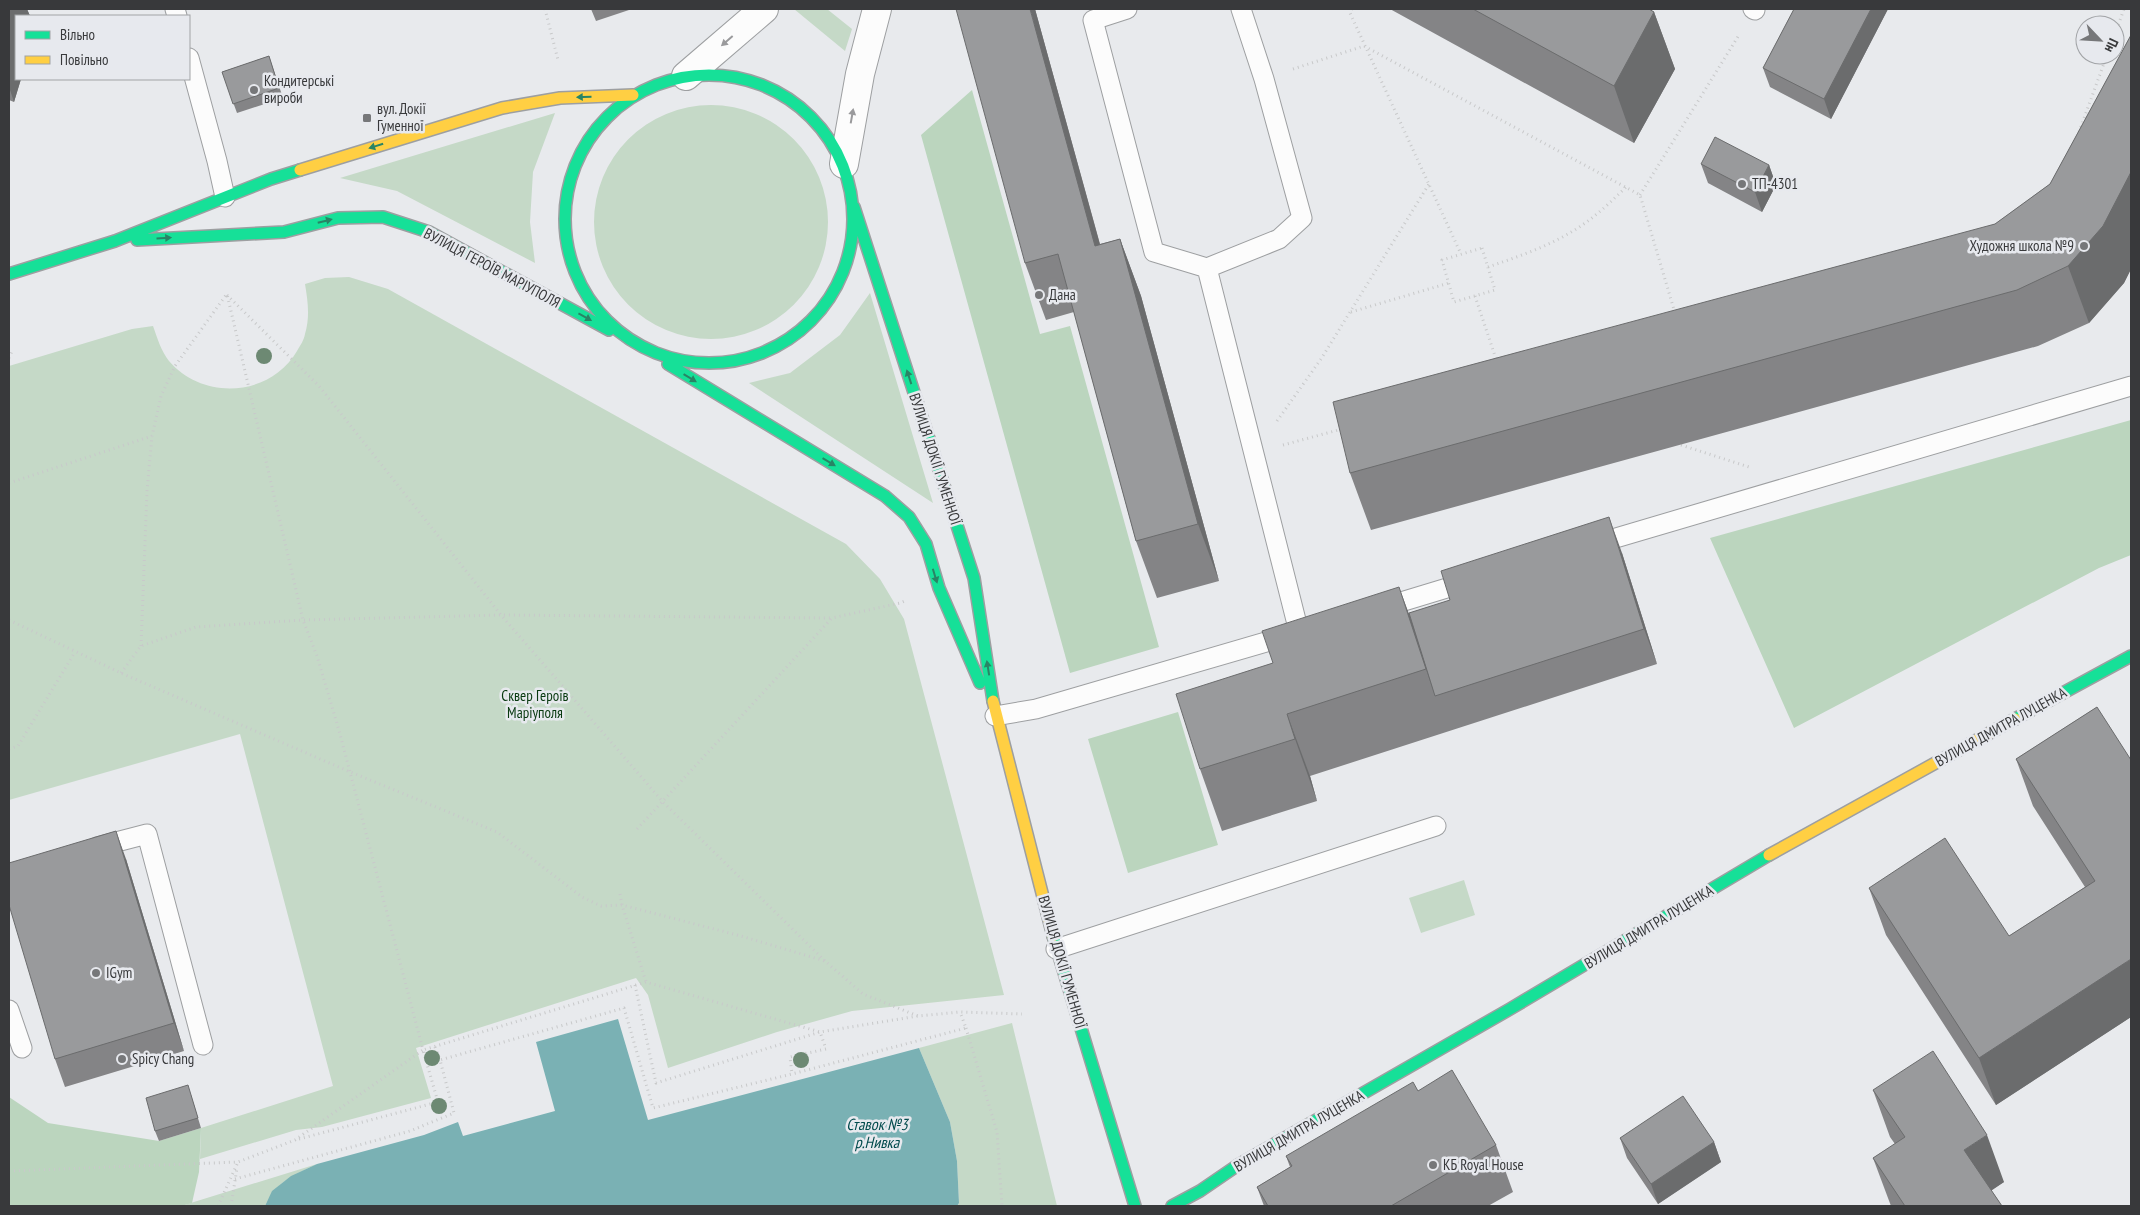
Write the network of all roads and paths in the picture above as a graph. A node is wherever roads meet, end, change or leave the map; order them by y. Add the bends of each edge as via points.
1 (545, 9) edge
2 (764, 9) edge
3 (877, 9) edge
4 (1127, 9) edge
5 (1241, 9) edge
6 (1352, 9) edge
7 (1754, 9) edge
8 (1364, 46) junction
9 (558, 60) dead end
10 (190, 62) edge
11 (2103, 65) edge
12 (686, 76) junction
13 (1264, 79) junction
14 (633, 96) junction
15 (2077, 137) edge
16 (844, 164) junction
17 (1429, 184) junction
18 (1626, 187) junction
19 (1640, 195) junction
20 (225, 197) junction
21 (854, 207) junction
22 (115, 241) junction
23 (1461, 254) junction
24 (1488, 267) junction
25 (1207, 268) junction
26 (9, 274) edge
27 (1448, 283) junction
28 (227, 294) junction
29 (1475, 296) junction
30 (1350, 312) junction
31 (1676, 315) edge
32 (625, 340) junction
33 (12, 351) dead end
34 (648, 352) junction
35 (9, 358) edge
36 (1498, 366) edge
37 (2131, 386) edge
38 (1346, 427) edge
39 (152, 436) junction
40 (1682, 444) dead end
41 (1253, 454) junction
42 (9, 484) edge
43 (1799, 484) junction
44 (1572, 551) edge
45 (1487, 576) edge
46 (911, 598) dead end
47 (1365, 613) edge
48 (501, 615) junction
49 (832, 618) junction
50 (9, 620) edge
51 (303, 620) junction
52 (1318, 627) edge
53 (1298, 632) junction
54 (141, 646) junction
55 (75, 652) junction
56 (2131, 656) edge
57 (121, 674) junction
58 (995, 716) junction
59 (9, 750) edge
60 (348, 771) junction
61 (663, 802) junction
62 (1436, 826) dead end
63 (637, 828) dead end
64 (82, 851) edge
65 (620, 894) dead end
66 (622, 905) junction
67 (1056, 949) junction
68 (825, 961) junction
69 (646, 982) junction
70 (635, 985) junction
71 (9, 1010) edge
72 (960, 1012) junction
73 (1022, 1014) dead end
74 (918, 1016) junction
75 (966, 1028) junction
76 (820, 1032) junction
77 (203, 1045) dead end
78 (435, 1047) junction
79 (22, 1048) dead end
80 (423, 1050) junction
81 (440, 1060) junction
82 (792, 1074) junction
83 (295, 1140) junction
84 (238, 1162) junction
85 (9, 1171) edge
86 (235, 1179) junction
87 (218, 1206) edge
88 (231, 1206) edge
89 (1002, 1206) edge
90 (1135, 1206) edge
91 (1172, 1206) edge

1 - 9 path
2 -> 12 street
16 -> 3 street via 860,74
4 - 25 lane via 1093,20 1154,252
5 - 13 lane
6 - 8 path via 1350,13
7 - 19 path
8 - 13 path
8 - 17 path
8 - 18 path
10 - 20 lane
11 - 15 path
12 - 14 street via 658,83
12 - 16 street via 725,75 763,84 797,104 824,130
13 - 25 lane via 1302,218 1279,240
14 -> 20 street, ВУЛИЦЯ ГЕРОЇВ МАРІУПОЛЯ via 560,98 502,108 270,179
14 - 32 street via 600,123 576,160 564,202 566,246 580,287
16 - 21 street
17 - 23 path
17 - 30 path
18 - 19 path
18 - 24 path via 1605,208 1573,231
19 - 31 path
20 - 22 street, ВУЛИЦЯ ГЕРОЇВ МАРІУПОЛЯ
21 - 34 street via 850,257 828,303 793,338 747,360 697,365
58 -> 21 street, ВУЛИЦЯ ДОКІЇ ГУМЕННОЇ via 974,578
22 - 26 street, ВУЛИЦЯ ГЕРОЇВ МАРІУПОЛЯ
22 -> 32 street, ВУЛИЦЯ ГЕРОЇВ МАРІУПОЛЯ via 284,232 338,218 383,217 429,232
23 - 24 path via 1482,248
23 - 27 path via 1442,260
24 - 29 path via 1495,290
25 - 41 lane
27 - 29 path via 1454,302
27 - 30 path
28 - 39 path via 175,366 161,396
28 - 48 path via 319,386
28 - 51 path
29 - 36 path
30 - 41 path via 1321,359
32 - 34 street, ВУЛИЦЯ ГЕРОЇВ МАРІУПОЛЯ
33 - 35 path
34 -> 58 street, ВУЛИЦЯ ДОКІЇ ГУМЕННОЇ via 885,496 909,517 926,544 939,588
37 - 43 lane
38 - 41 path
39 - 42 path
39 - 54 path
40 - 43 path
41 - 53 lane
43 - 44 lane
45 - 47 lane
46 - 49 path
48 - 49 path
48 - 51 path
48 - 61 path
49 - 61 path
50 - 55 path
51 - 54 path via 196,627
51 - 60 path via 340,734
52 - 53 lane
53 - 58 lane via 1036,710
54 - 57 path
55 - 57 path
55 - 59 path via 18,746
56 - 91 street, ВУЛИЦЯ ДМИТРА ЛУЦЕНКА via 1801,836
57 - 60 path
58 - 67 street, ВУЛИЦЯ ДОКІЇ ГУМЕННОЇ
60 - 66 path via 497,832 582,897 601,906
60 - 80 path
61 - 63 path
61 - 68 path
62 - 67 lane
64 - 77 lane via 147,834
65 - 66 path
66 - 68 path
66 - 69 path
67 - 90 street, ВУЛИЦЯ ДОКІЇ ГУМЕННОЇ
68 - 74 path via 863,994
69 - 70 path
69 - 76 path
70 - 76 path via 656,1083
70 - 78 path
71 - 79 lane
72 - 73 path
72 - 74 path
72 - 75 path
74 - 76 path
75 - 82 path
75 - 89 path via 997,1132
76 - 82 path via 826,1049 790,1058
78 - 80 path
78 - 81 path
80 - 83 path
80 - 83 path via 438,1102
81 - 82 path via 624,1008 653,1108
81 - 86 path via 454,1113 410,1131
83 - 84 path
84 - 85 path
84 - 86 path
84 - 87 path
86 - 88 path

